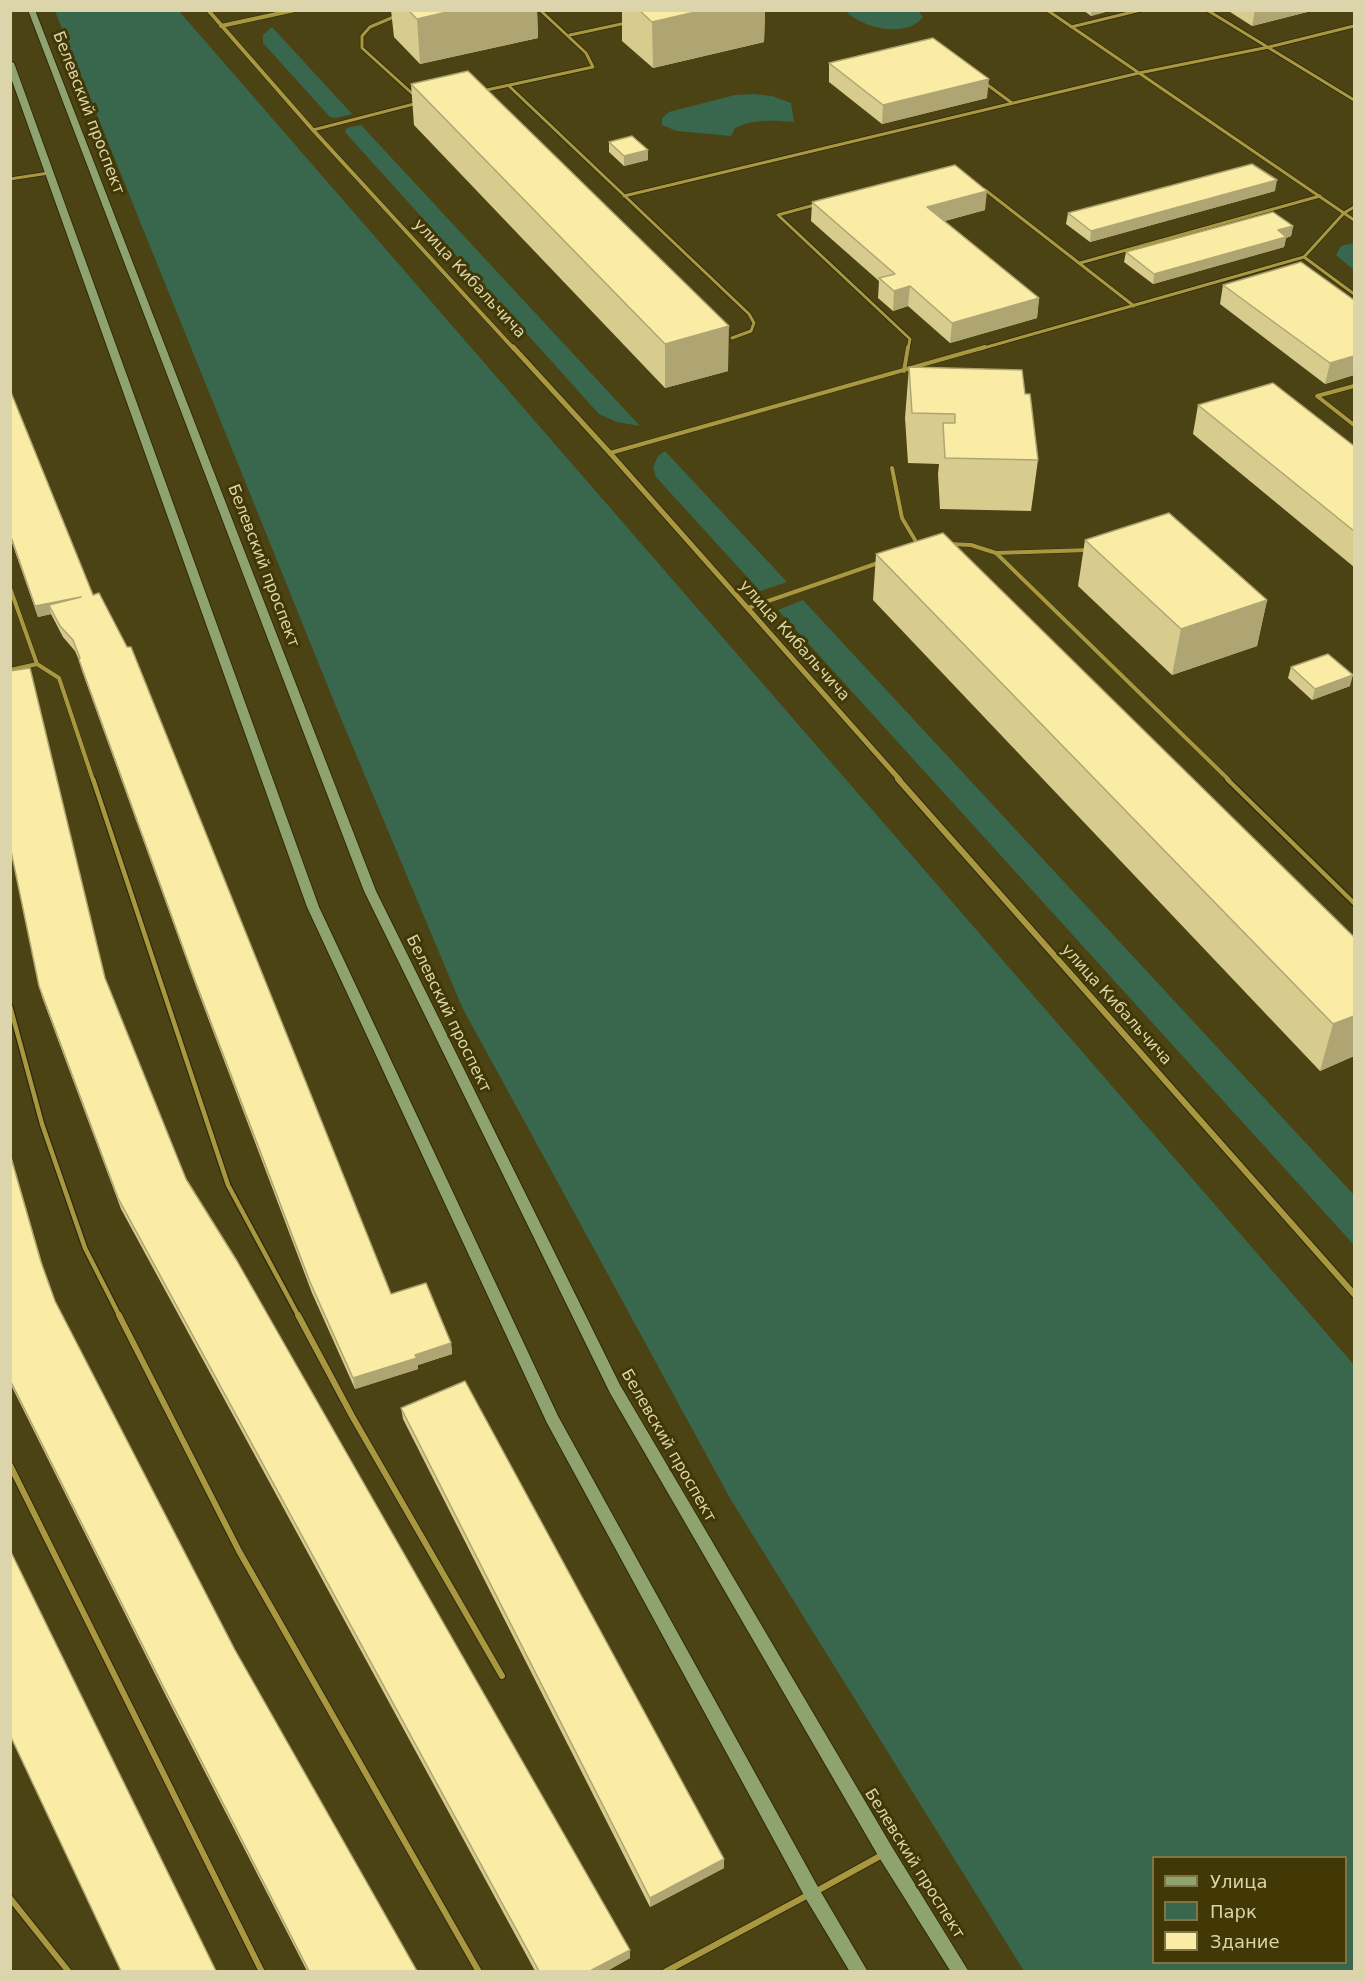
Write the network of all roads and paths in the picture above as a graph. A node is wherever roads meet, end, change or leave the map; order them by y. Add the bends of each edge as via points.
1 (31, 10) edge
2 (208, 10) edge
3 (295, 10) edge
4 (540, 10) edge
5 (1047, 10) edge
6 (1141, 10) edge
7 (1207, 10) edge
8 (399, 15) dead end
9 (633, 21) dead end
10 (221, 26) junction
11 (1354, 26) edge
12 (1071, 27) junction
13 (570, 35) junction
14 (1269, 47) junction
15 (10, 63) edge
16 (1139, 73) junction
17 (984, 82) edge
18 (509, 86) junction
19 (476, 92) edge
20 (1354, 100) edge
21 (1012, 103) junction
22 (313, 130) junction
23 (50, 173) junction
24 (10, 179) edge
25 (982, 187) edge
26 (624, 196) junction
27 (1320, 196) junction
28 (822, 203) edge
29 (1354, 207) edge
30 (1344, 213) junction
31 (1354, 220) edge
32 (1304, 257) junction
33 (1080, 263) junction
34 (1354, 294) edge
35 (1134, 306) junction
36 (732, 338) dead end
37 (904, 371) junction
38 (1354, 386) edge
39 (1354, 425) edge
40 (610, 453) junction
41 (892, 468) dead end
42 (943, 544) edge
43 (1098, 549) edge
44 (911, 553) edge
45 (996, 553) junction
46 (889, 560) edge
47 (10, 588) edge
48 (748, 608) junction
49 (37, 663) junction
50 (10, 670) edge
51 (1354, 903) edge
52 (10, 1006) edge
53 (1354, 1294) edge
54 (10, 1465) edge
55 (502, 1676) dead end
56 (886, 1853) junction
57 (812, 1893) junction
58 (10, 1898) edge
59 (673, 1969) edge
60 (69, 1971) edge
61 (262, 1971) edge
62 (479, 1971) edge
63 (665, 1971) edge
64 (860, 1971) edge
65 (961, 1971) edge

1 - 56 street, Белевский проспект via 370,891 615,1389
2 - 10 street, улица Кибальчича
3 - 10 street
4 - 13 lane
5 - 12 lane
6 - 12 lane
7 - 14 lane
8 - 22 lane via 370,27 362,36 362,48 421,102
9 - 13 lane
10 - 22 street, улица Кибальчича
11 - 14 lane
12 - 16 lane
13 - 18 lane via 586,52 593,67
14 - 16 lane
14 - 20 lane
15 - 23 street
16 - 21 lane
16 - 27 lane
17 - 21 lane
18 - 19 lane
18 - 26 lane
21 - 26 lane
22 - 40 street, улица Кибальчича
23 - 24 lane
23 - 57 street via 313,907 552,1419
25 - 33 lane
26 - 36 lane via 748,314 754,323 751,332
27 - 30 lane
27 - 33 lane
28 - 37 lane via 778,215 910,339
29 - 30 lane
30 - 31 lane
30 - 32 lane
32 - 34 lane
32 - 35 lane
33 - 35 lane
35 - 37 lane
37 - 40 lane
38 - 39 lane via 1317,396
40 - 48 street, улица Кибальчича
41 - 44 lane via 899,512 910,537 922,549
42 - 45 lane via 971,545
43 - 45 lane
45 - 51 lane
46 - 48 lane
47 - 49 lane
48 - 53 street, улица Кибальчича
49 - 50 lane
49 - 55 lane via 59,678 228,1185 352,1416
52 - 62 lane via 42,1124 85,1248 239,1551
54 - 61 lane
56 - 57 lane
56 - 65 street, Белевский проспект
57 - 59 lane
57 - 64 street
58 - 60 lane
59 - 63 lane

